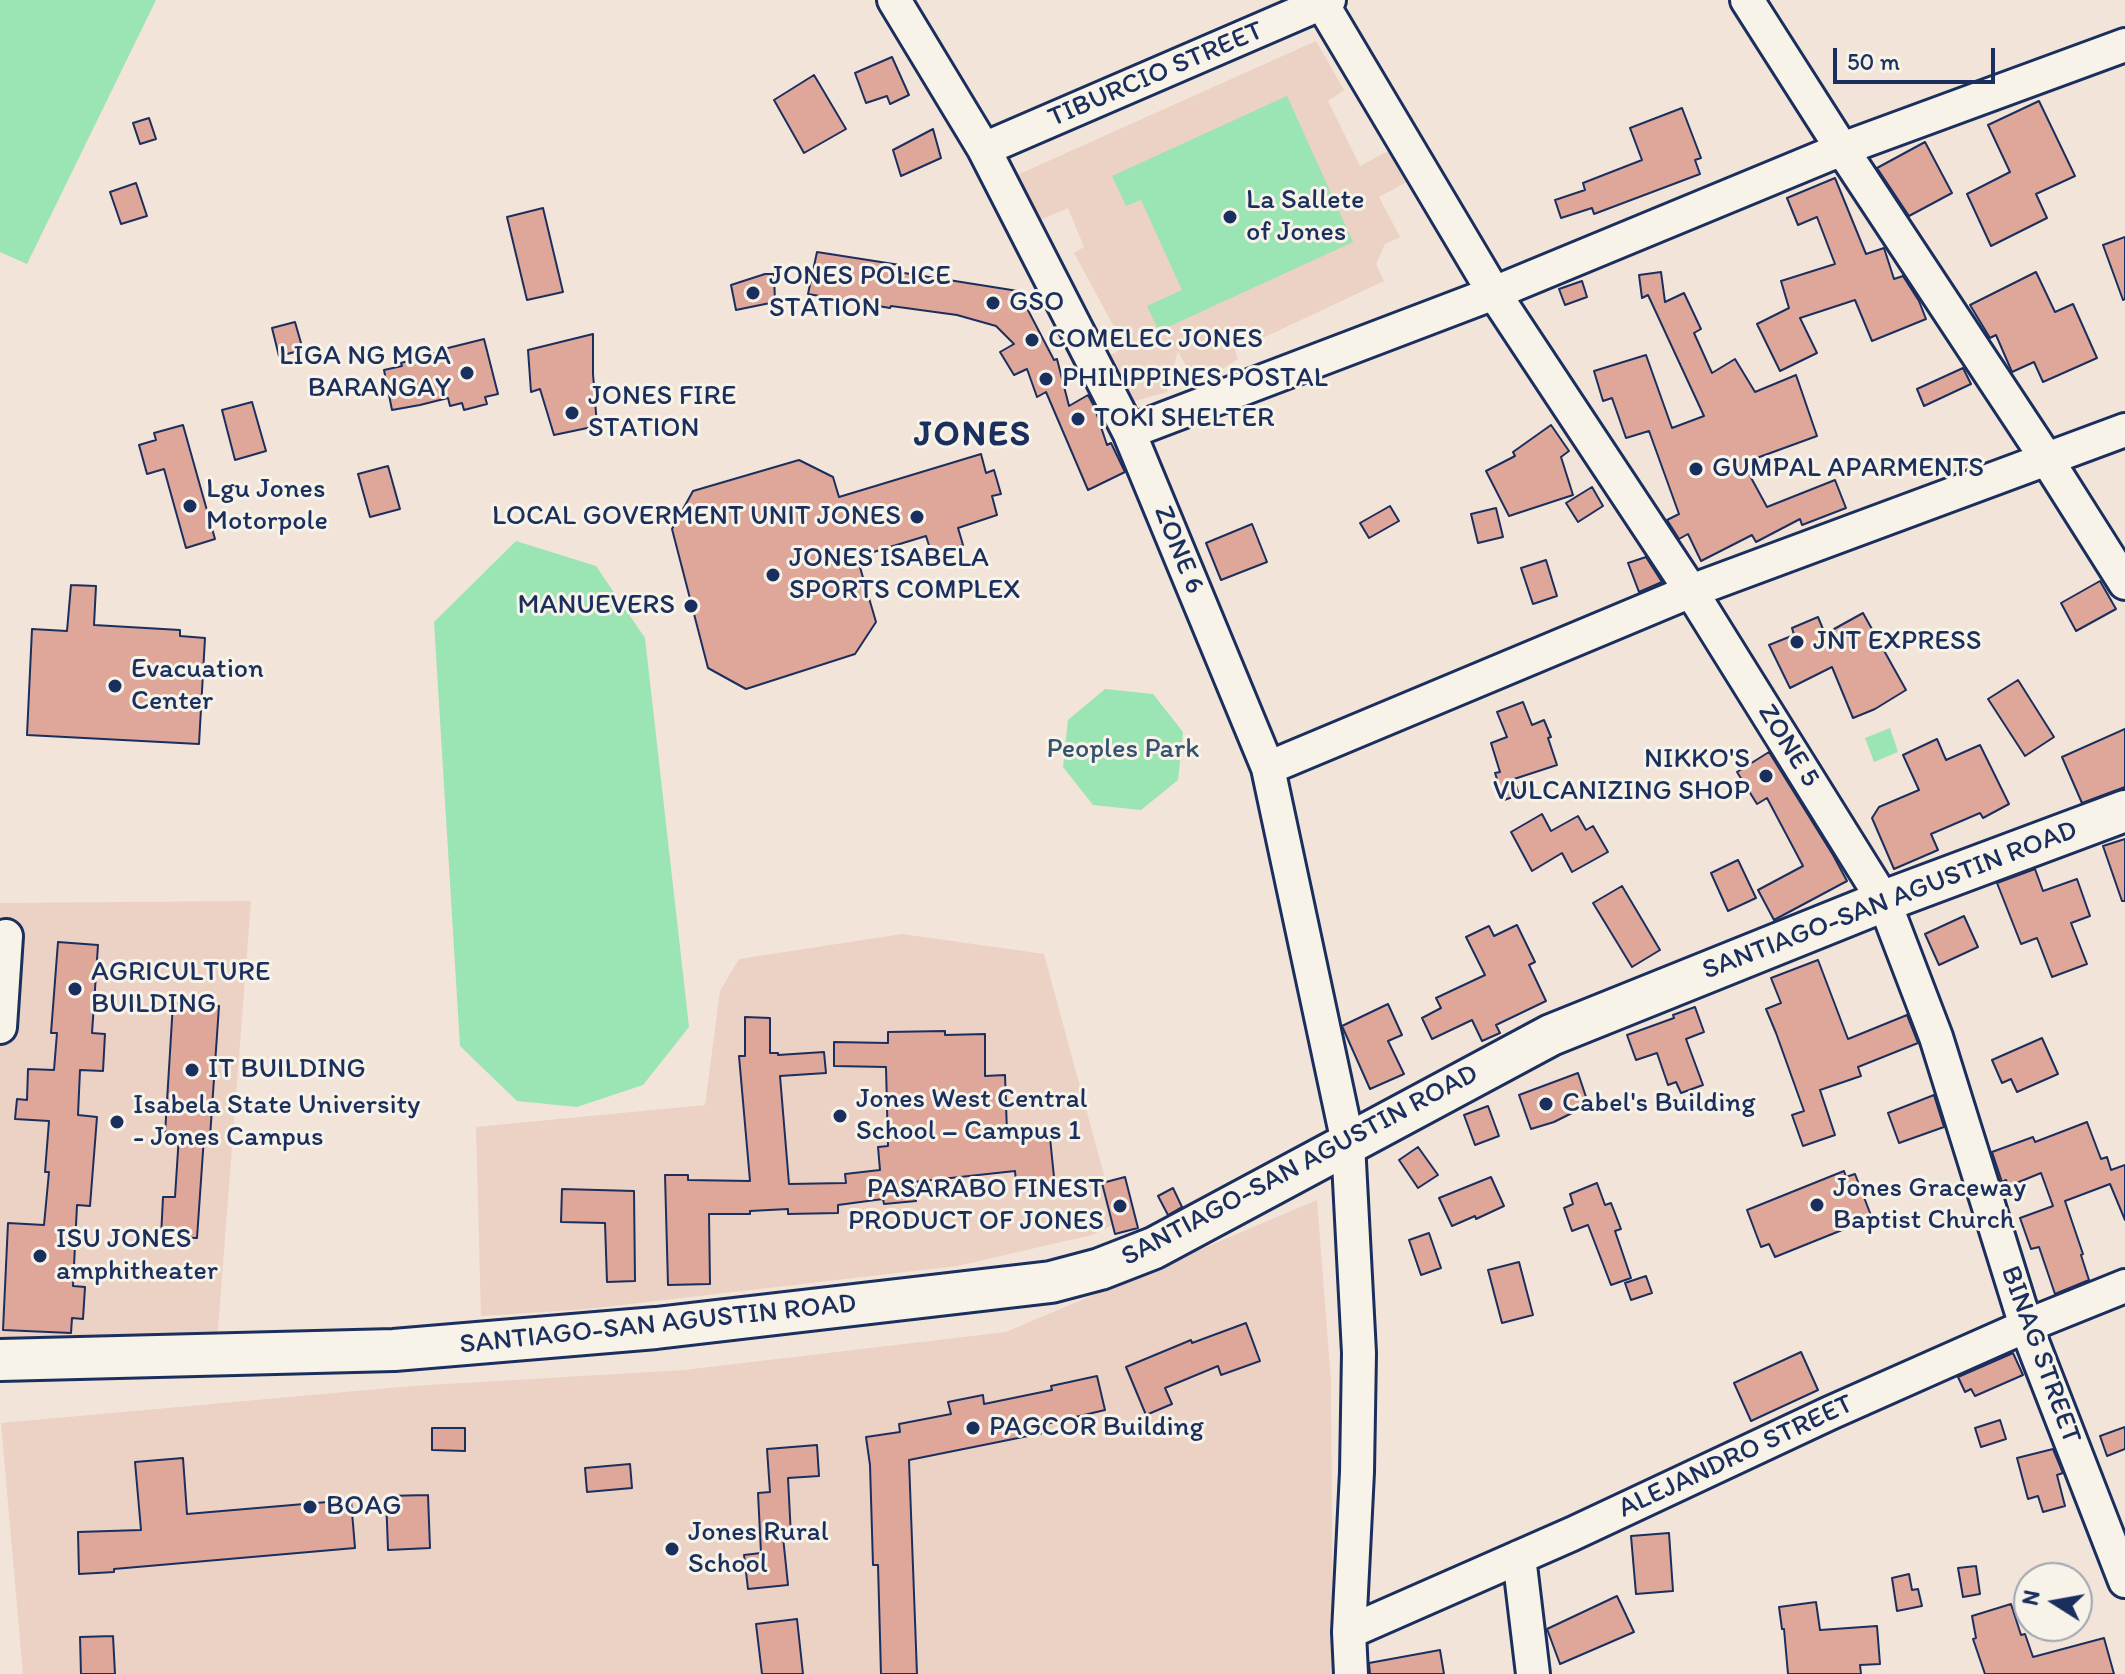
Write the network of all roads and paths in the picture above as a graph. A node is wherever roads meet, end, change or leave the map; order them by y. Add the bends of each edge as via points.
1 (894, 0) edge
2 (1747, 0) edge
3 (1323, 1) edge
4 (2125, 45) edge
5 (984, 149) junction
6 (1842, 149) junction
7 (1494, 293) junction
8 (2125, 430) edge
9 (1129, 432) junction
10 (2046, 458) junction
11 (2125, 583) edge
12 (1691, 591) junction
13 (1268, 768) junction
14 (2125, 811) edge
15 (1884, 901) junction
16 (6, 936) dead end
17 (0, 1027) edge
18 (1348, 1143) junction
19 (2125, 1286) edge
20 (2026, 1326) junction
21 (0, 1360) edge
22 (1519, 1557) junction
23 (2121, 1562) edge
24 (1349, 1632) junction
25 (1351, 1674) edge
26 (1533, 1674) edge

1 - 5 street, ZONE 6
2 - 6 street
3 - 5 street, TIBURCIO STREET
3 - 7 street, ZONE 5
4 - 6 street
5 - 9 street, ZONE 6
6 - 7 street
6 - 10 street
7 - 9 street
7 - 12 street, ZONE 5
8 - 10 street
9 - 13 street, ZONE 6
10 - 11 street
10 - 12 street
12 - 13 street
12 - 15 street, ZONE 5
13 - 18 street, ZONE 6
14 - 15 main road, SANTIAGO-SAN AGUSTIN ROAD
15 - 18 main road, SANTIAGO-SAN AGUSTIN ROAD via 1551,1035
15 - 20 street, BINAG STREET via 1936,1037
16 - 17 street
18 - 21 main road, SANTIAGO-SAN AGUSTIN ROAD via 1154,1248 1051,1282 656,1328 394,1350
18 - 24 street, ZONE 6 via 1359,1353
19 - 20 street, ALEJANDRO STREET
20 - 22 street, ALEJANDRO STREET
20 - 23 street, BINAG STREET
22 - 24 street, ALEJANDRO STREET
22 - 26 street
24 - 25 street, ZONE 6

